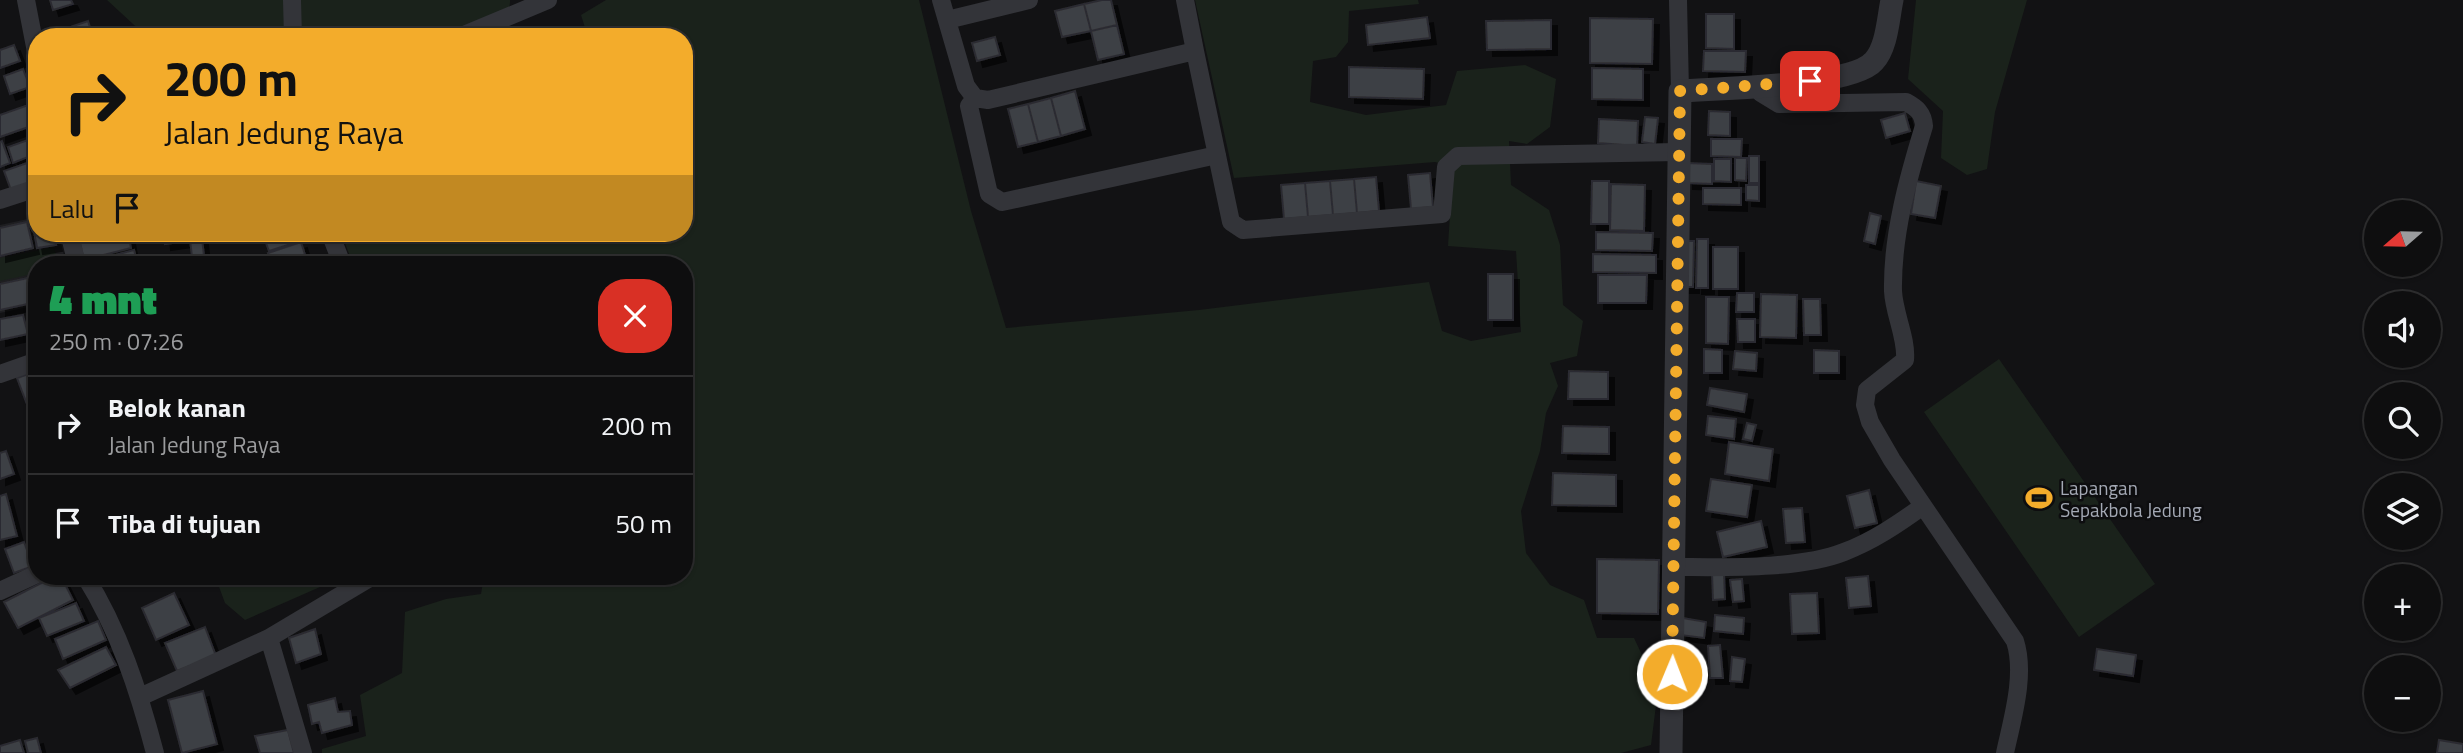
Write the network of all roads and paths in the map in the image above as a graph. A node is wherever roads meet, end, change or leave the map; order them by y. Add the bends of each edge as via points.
1 (26, 0) edge
2 (292, 0) edge
3 (548, 0) edge
4 (941, 0) edge
5 (1029, 0) edge
6 (1185, 0) edge
7 (1678, 0) edge
8 (1892, 0) edge
9 (947, 20) junction
10 (31, 28) edge
11 (293, 28) edge
12 (481, 28) edge
13 (1195, 51) junction
14 (1755, 85) junction
15 (1680, 91) junction
16 (975, 98) junction
17 (1678, 152) junction
18 (1217, 155) junction
19 (28, 191) edge
20 (0, 200) edge
21 (28, 364) edge
22 (0, 374) edge
23 (1923, 506) junction
24 (1672, 567) junction
25 (28, 578) edge
26 (91, 585) edge
27 (358, 585) edge
28 (0, 591) edge
29 (270, 638) junction
30 (140, 697) junction
31 (155, 753) edge
32 (303, 753) edge
33 (1671, 753) edge
34 (2005, 753) edge

1 - 10 street
2 - 11 street
3 - 12 street
4 - 9 street
5 - 9 street
6 - 13 street
7 - 15 street
8 - 14 street via 1877,59 1859,73
9 - 16 street via 966,86
13 - 16 street via 988,100
13 - 18 street
14 - 15 street
14 - 23 street via 1779,104 1906,102 1923,118 1905,185 1893,289 1905,360 1867,390 1865,405 1881,441
15 - 17 street
16 - 18 street via 969,107 984,177 989,194 1002,202
17 - 18 street via 1458,156 1446,167 1442,214 1243,230 1231,222
17 - 24 street
19 - 20 street
21 - 22 street
23 - 24 street via 1878,537 1842,553 1758,566
23 - 34 street via 2012,635 2018,660
24 - 33 street
25 - 28 street
26 - 30 street
27 - 29 street
29 - 30 street
29 - 32 street
30 - 31 street

